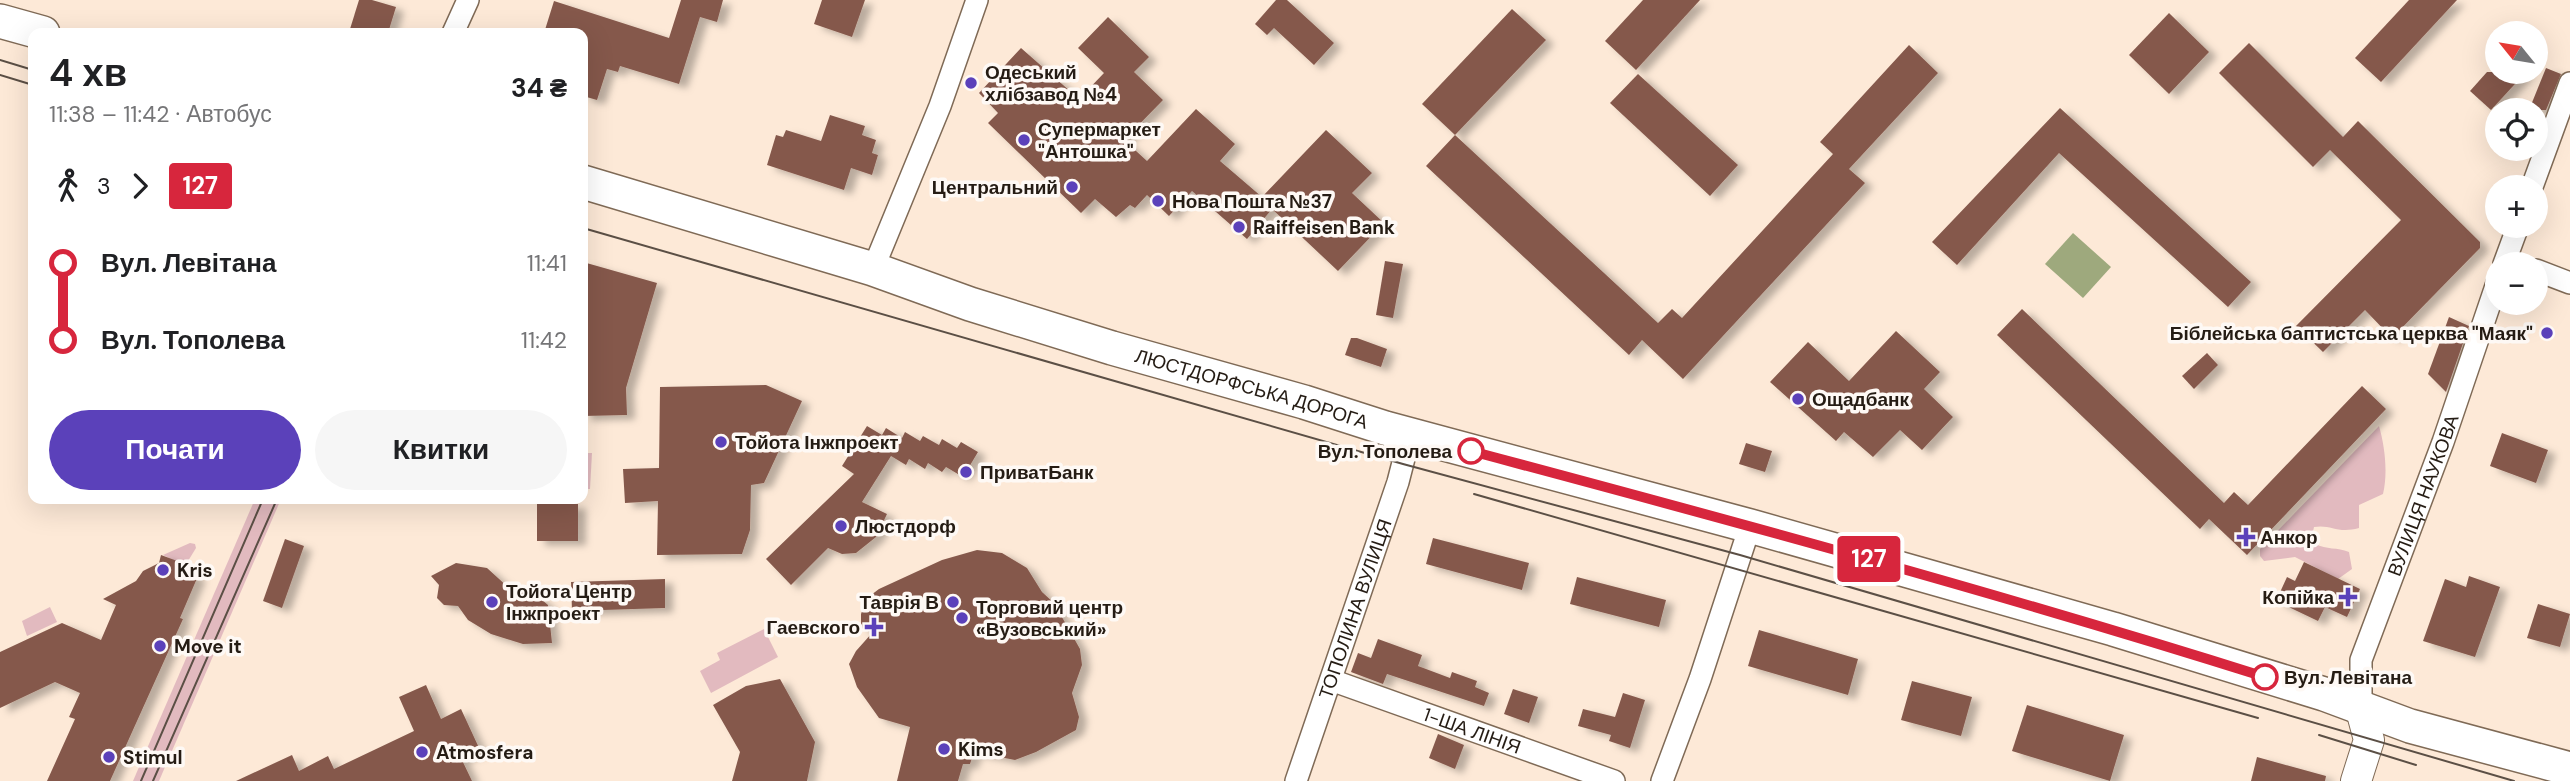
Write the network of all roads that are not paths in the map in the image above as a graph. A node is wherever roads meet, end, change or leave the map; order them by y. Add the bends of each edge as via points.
1 (468, 0) edge
2 (977, 0) edge
3 (0, 20) edge
4 (28, 28) edge
5 (455, 28) edge
6 (2570, 84) edge
7 (2536, 175) edge
8 (588, 183) edge
9 (873, 269) junction
10 (2548, 275) edge
11 (2570, 283) edge
12 (2486, 315) edge
13 (1410, 435) junction
14 (1750, 526) junction
15 (1331, 680) junction
16 (2361, 709) junction
17 (2570, 769) edge
18 (1296, 781) edge
19 (1614, 781) edge
20 (1662, 781) edge
21 (2356, 781) edge

1 - 5 street
2 - 9 street via 940,106
3 - 4 main road
6 - 7 street
8 - 9 main road, ЛЮСТДОРФСЬКА ДОРОГА
9 - 13 main road, ЛЮСТДОРФСЬКА ДОРОГА via 970,304
10 - 11 street
12 - 16 street, ВУЛИЦЯ НАУКОВА via 2361,660
13 - 14 main road, ЛЮСТДОРФСЬКА ДОРОГА
13 - 15 street, ТОПОЛИНА ВУЛИЦЯ
14 - 16 main road, ЛЮСТДОРФСЬКА ДОРОГА via 2113,629
14 - 20 street
15 - 18 street, ТОПОЛИНА ВУЛИЦЯ
15 - 19 street, 1-ША ЛІНІЯ
16 - 17 main road, ЛЮСТДОРФСЬКА ДОРОГА via 2463,742
16 - 21 main road via 2369,740

